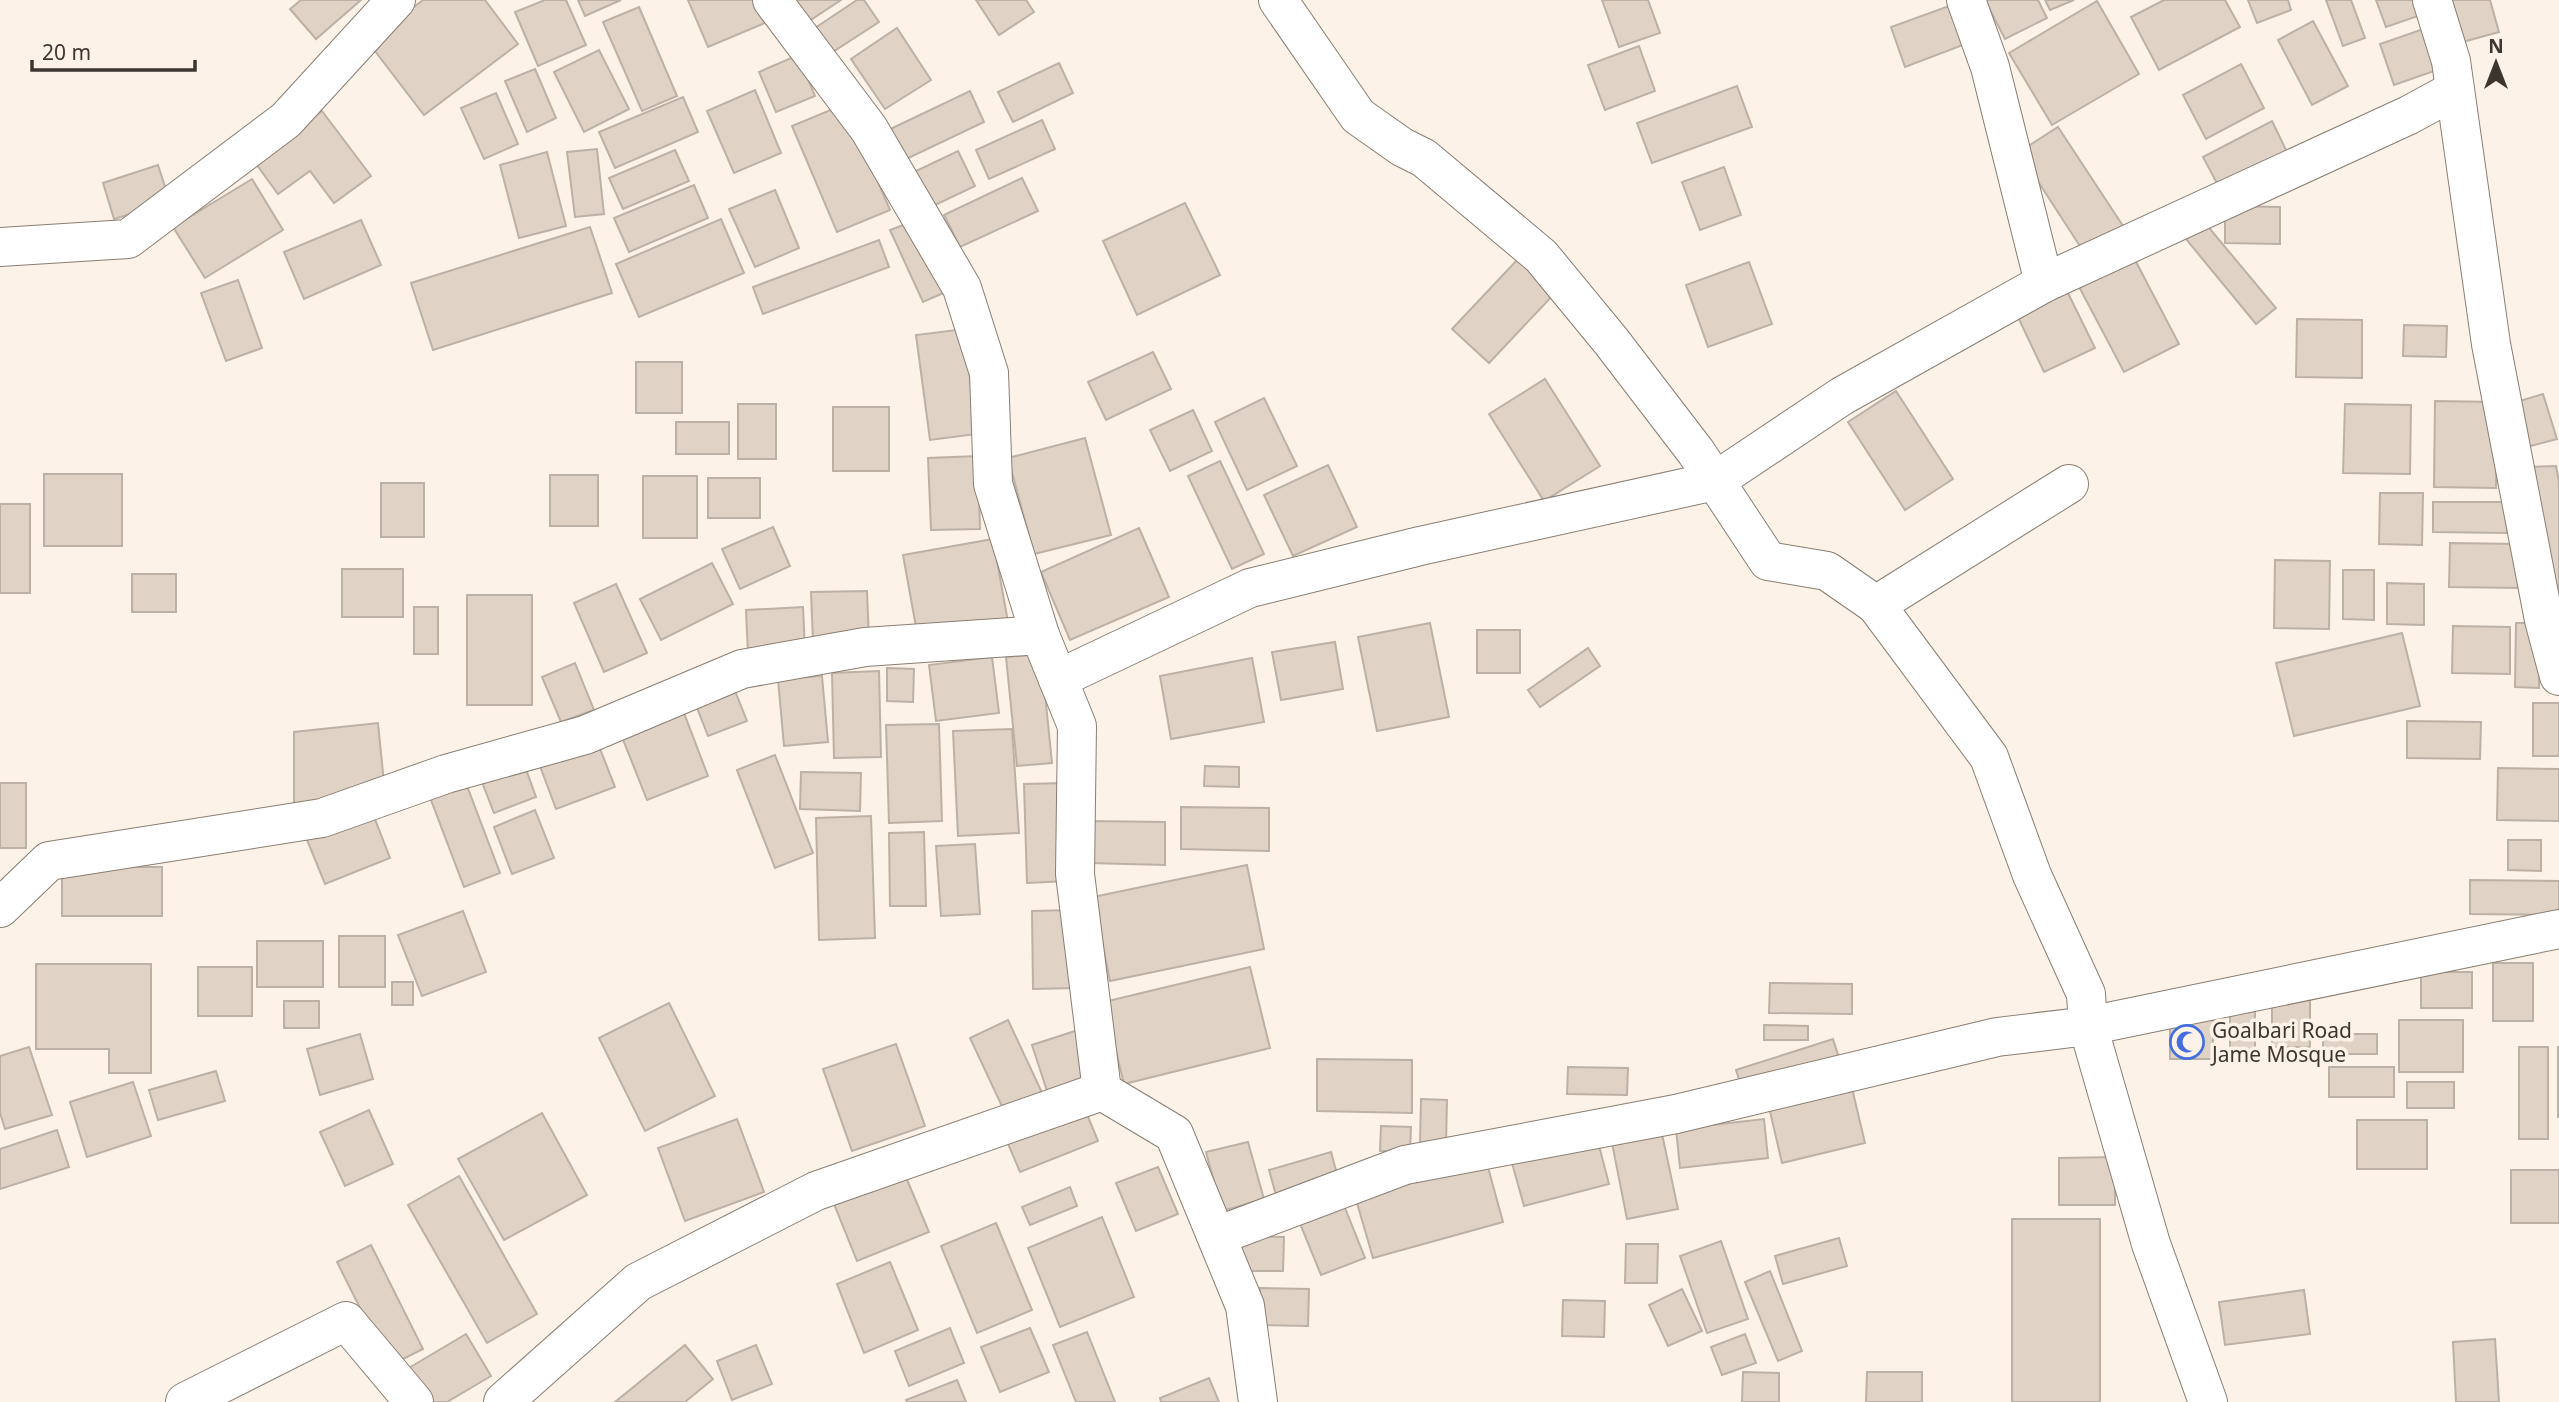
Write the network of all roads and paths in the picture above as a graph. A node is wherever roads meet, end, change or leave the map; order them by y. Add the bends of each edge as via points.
1 (396, 0) edge
2 (772, 0) edge
3 (1278, 0) edge
4 (1966, 0) edge
5 (2432, 0) edge
6 (2455, 90) junction
7 (0, 247) edge
8 (2044, 283) junction
9 (1715, 481) junction
10 (2069, 484) dead end
11 (1876, 605) junction
12 (1040, 635) junction
13 (2559, 676) edge
14 (1058, 679) junction
15 (0, 908) edge
16 (2559, 929) edge
17 (2088, 1026) junction
18 (1102, 1091) junction
19 (1217, 1236) junction
20 (186, 1402) edge
21 (414, 1402) edge
22 (503, 1402) edge
23 (1258, 1402) edge
24 (2208, 1402) edge

1 - 7 street via 286,120 128,239
2 - 12 street via 869,129 962,288 989,373 993,484
3 - 9 street via 1358,116 1424,158 1541,256
4 - 8 street via 1990,67
5 - 6 street
6 - 8 street via 2409,116
6 - 13 street via 2491,344
8 - 9 street via 1842,396
9 - 11 street via 1768,561 1827,571
9 - 14 street via 1420,545 1250,588
10 - 11 street
11 - 17 street via 1989,757 2032,875 2086,994
12 - 14 street
12 - 15 street via 865,647 742,668 585,735 446,774 322,818 49,861
14 - 18 street via 1077,726 1075,874
16 - 17 street
17 - 19 street via 1997,1037 1676,1114 1405,1165
17 - 24 street via 2151,1244
18 - 19 street via 1174,1134
18 - 22 street via 816,1191 638,1282
19 - 23 street via 1245,1306
20 - 21 street via 346,1321

